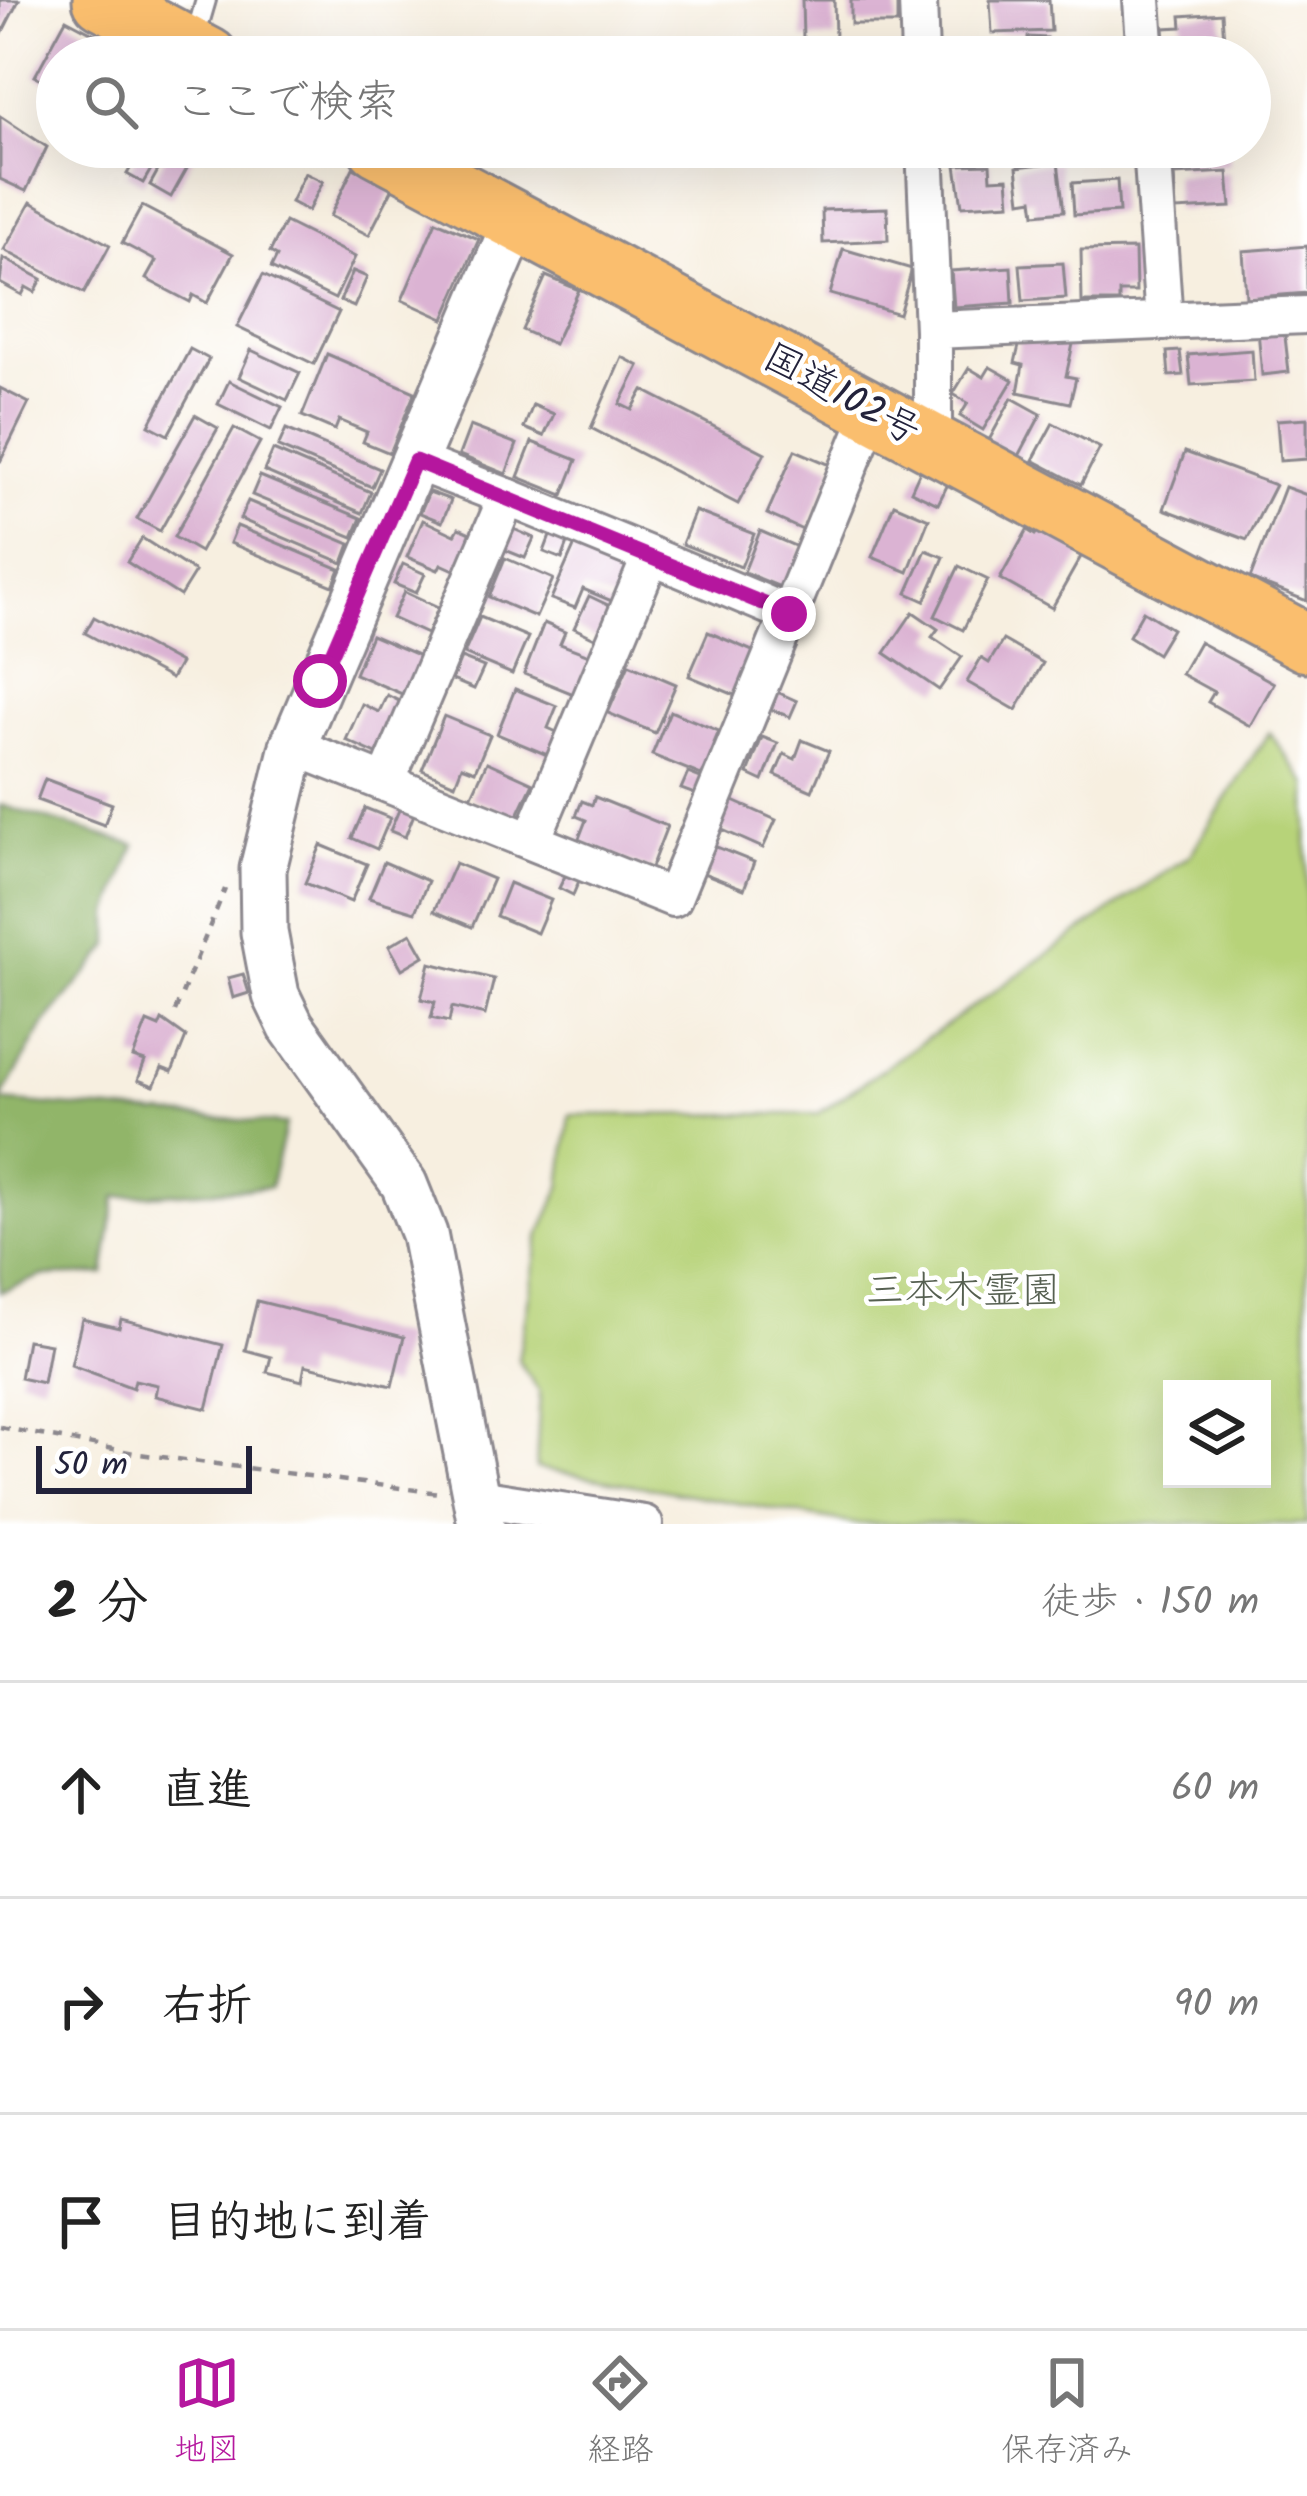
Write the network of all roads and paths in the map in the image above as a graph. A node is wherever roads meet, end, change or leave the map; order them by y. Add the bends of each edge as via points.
1 (102, 0) edge
2 (918, 0) edge
3 (1142, 0) edge
4 (202, 35) edge
5 (919, 36) edge
6 (1145, 36) edge
7 (416, 168) edge
8 (926, 168) edge
9 (1153, 168) edge
10 (516, 221) junction
11 (1307, 315) edge
12 (1164, 322) junction
13 (933, 330) junction
14 (871, 413) junction
15 (933, 446) junction
16 (415, 461) junction
17 (506, 497) junction
18 (651, 556) junction
19 (789, 614) junction
20 (1307, 643) edge
21 (293, 746) junction
22 (386, 782) junction
23 (532, 840) junction
24 (231, 874) dead end
25 (175, 1011) dead end
26 (0, 1427) edge
27 (479, 1511) edge
28 (644, 1524) edge

1 - 4 highway
2 - 5 street
3 - 6 street
7 - 10 highway, 国道102号
8 - 13 street
9 - 12 street
10 - 14 highway, 国道102号
10 - 16 street
11 - 12 street
12 - 13 street
13 - 15 street
14 - 15 highway, 国道102号
14 - 19 street
15 - 20 highway, 国道102号
16 - 17 street
16 - 21 street
17 - 18 street
17 - 22 street
18 - 19 street
18 - 23 street
19 - 23 street via 673,898
21 - 22 street
21 - 27 street via 262,869 276,995 404,1184 424,1234
22 - 23 street
24 - 25 path
26 - 27 path
27 - 28 street

